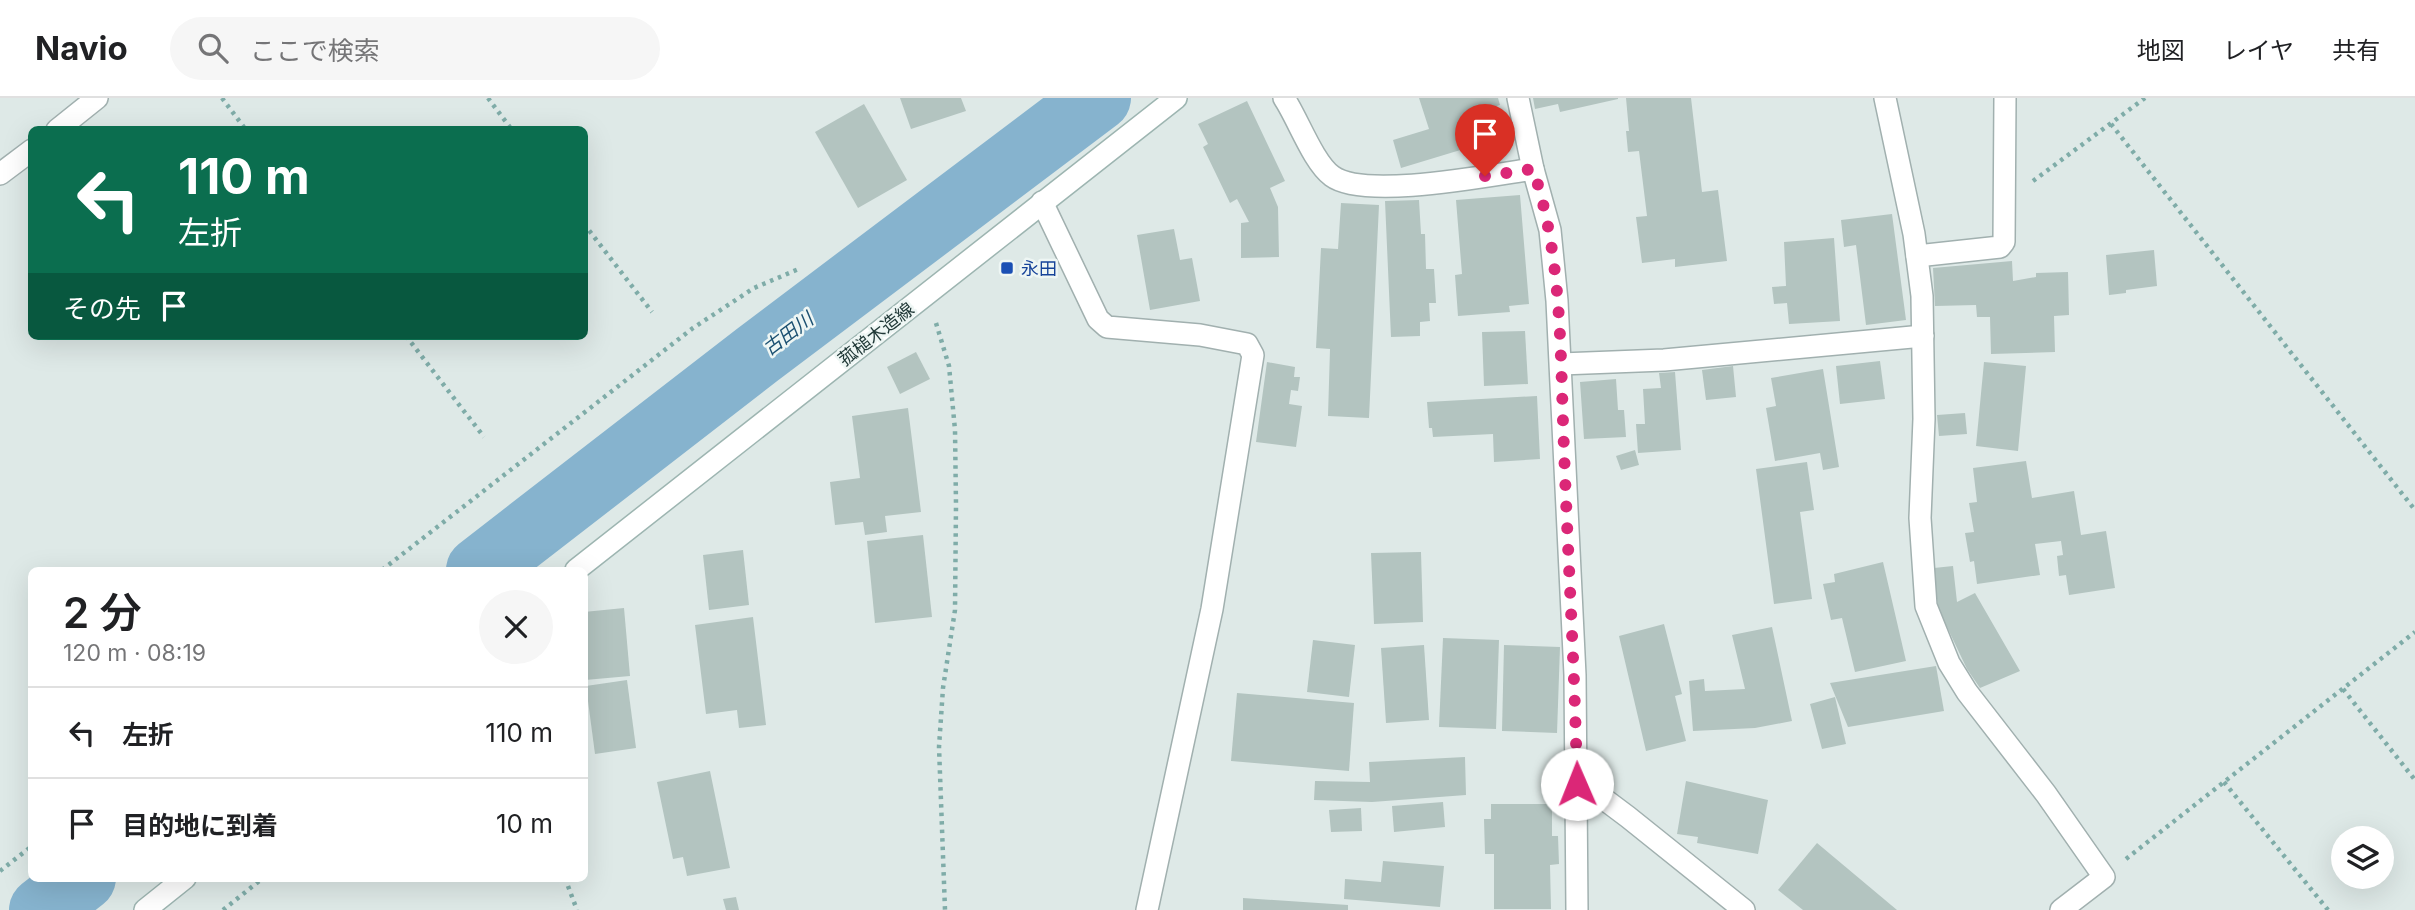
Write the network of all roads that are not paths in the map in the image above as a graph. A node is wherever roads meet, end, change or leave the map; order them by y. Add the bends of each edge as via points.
1 (97, 98) edge
2 (1175, 98) edge
3 (1284, 98) edge
4 (1518, 98) edge
5 (1885, 98) edge
6 (2004, 98) edge
7 (62, 126) edge
8 (28, 153) edge
9 (1533, 169) junction
10 (0, 174) edge
11 (1042, 202) junction
12 (1917, 256) junction
13 (1923, 336) junction
14 (1560, 364) junction
15 (580, 567) edge
16 (1577, 784) junction
17 (180, 882) edge
18 (145, 910) edge
19 (1147, 910) edge
20 (1577, 910) edge
21 (1744, 910) edge
22 (2060, 910) edge

1 - 7 street
2 - 11 street, 菰槌木造線
3 - 9 street via 1330,175 1347,184 1410,185
4 - 9 street
5 - 12 street
6 - 12 street via 2004,242 2000,247
8 - 10 street
9 - 14 street via 1550,230
11 - 15 street, 菰槌木造線
11 - 19 street via 1098,319 1107,327 1247,344 1253,355 1212,609
12 - 13 street
13 - 14 street via 1664,360
13 - 22 street via 1920,518 1926,606 1949,663 1967,692 2104,877
14 - 16 street
16 - 20 street
16 - 21 street via 1619,810
17 - 18 street

